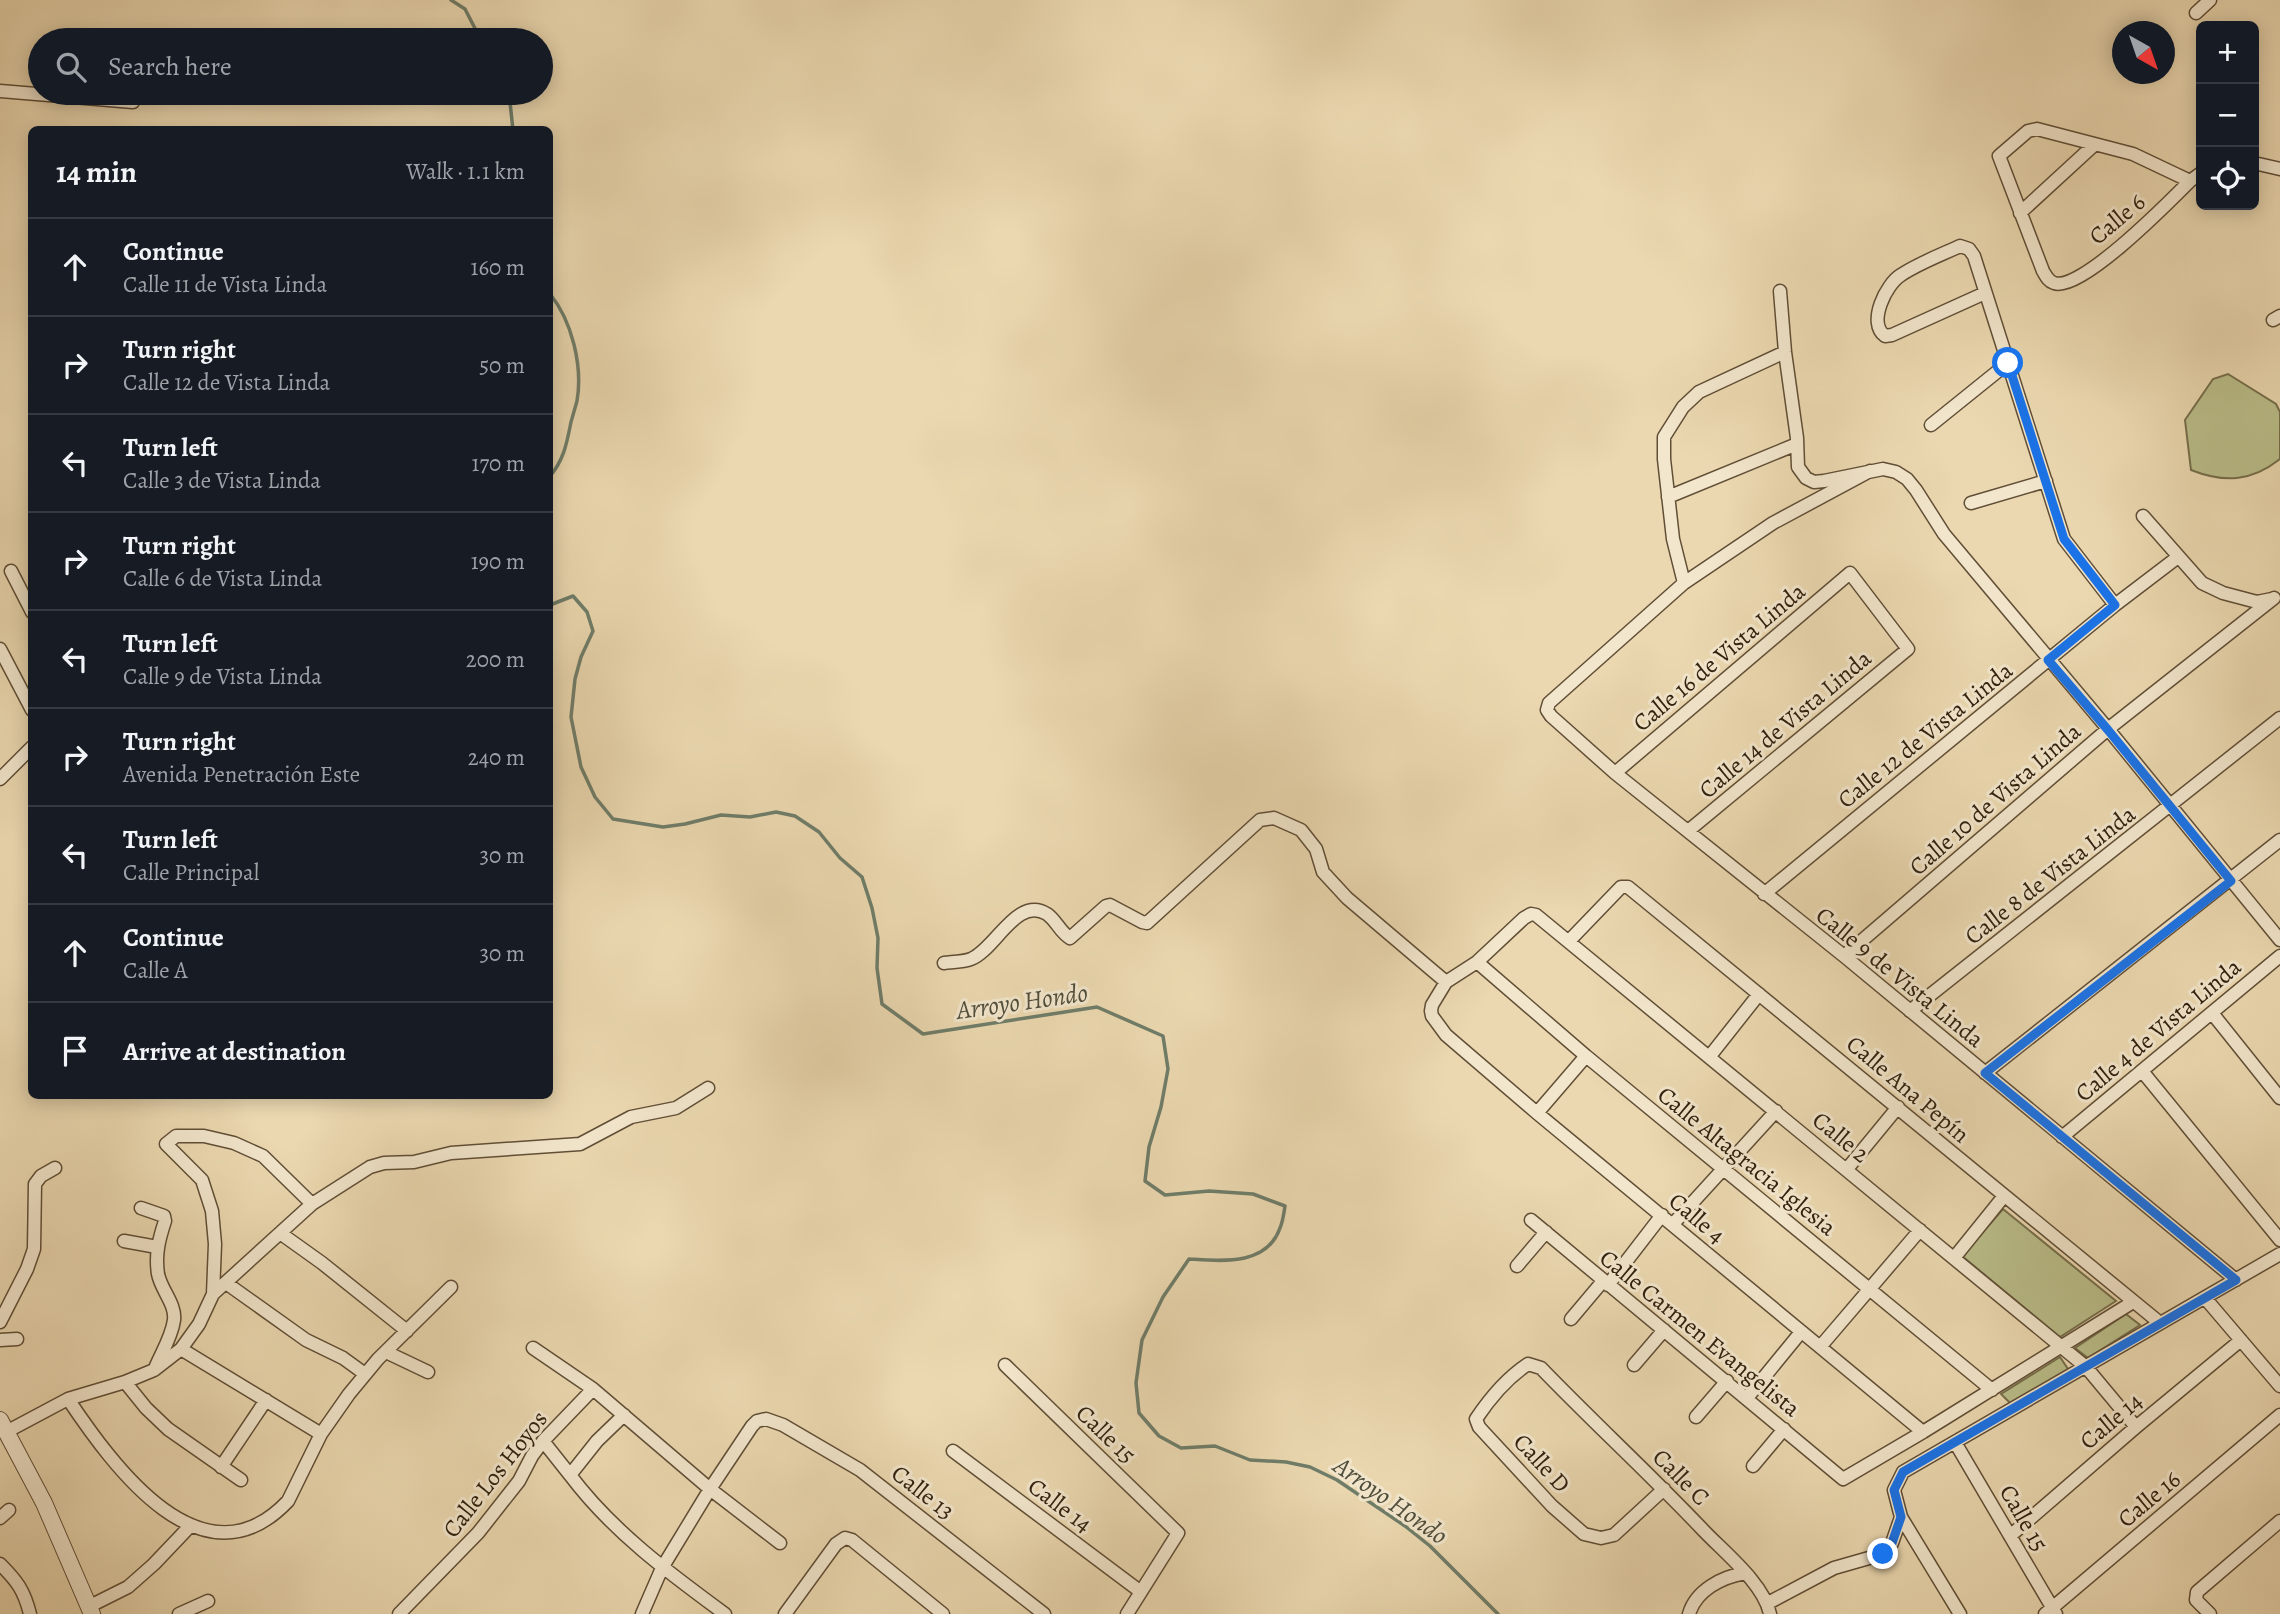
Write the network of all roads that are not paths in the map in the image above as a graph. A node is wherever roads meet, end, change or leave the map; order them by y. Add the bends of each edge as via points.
1 (2210, 0) edge
2 (2196, 13) dead end
3 (0, 91) edge
4 (28, 93) edge
5 (2094, 145) junction
6 (2259, 164) edge
7 (2280, 169) edge
8 (2196, 177) edge
9 (2020, 213) junction
10 (1780, 291) dead end
11 (1985, 293) junction
12 (1785, 352) junction
13 (2008, 363) junction
14 (1931, 425) dead end
15 (1797, 444) junction
16 (1870, 471) junction
17 (2046, 481) junction
18 (1668, 498) junction
19 (1971, 503) dead end
20 (2143, 516) dead end
21 (2178, 556) junction
22 (11, 571) dead end
23 (1850, 573) joint
24 (1684, 583) junction
25 (2277, 598) edge
26 (28, 604) edge
27 (2115, 605) junction
28 (0, 649) edge
29 (2048, 660) junction
30 (28, 702) edge
31 (2280, 718) edge
32 (2108, 730) junction
33 (28, 751) edge
34 (1615, 773) junction
35 (1, 775) edge
36 (2170, 807) junction
37 (1688, 831) junction
38 (2280, 841) edge
39 (2231, 881) junction
40 (1764, 894) junction
41 (2280, 940) edge
42 (1569, 941) junction
43 (1844, 956) junction
44 (2280, 956) edge
45 (1477, 962) junction
46 (944, 963) dead end
47 (1446, 982) junction
48 (1759, 994) junction
49 (1910, 1011) junction
50 (2212, 1013) junction
51 (1586, 1056) junction
52 (1710, 1056) junction
53 (2142, 1071) junction
54 (1985, 1073) junction
55 (708, 1088) dead end
56 (2280, 1098) edge
57 (1898, 1107) junction
58 (1776, 1111) junction
59 (1537, 1113) junction
60 (2062, 1137) junction
61 (55, 1168) dead end
62 (1724, 1168) junction
63 (1847, 1169) junction
64 (2004, 1196) junction
65 (312, 1204) junction
66 (141, 1208) dead end
67 (1661, 1215) junction
68 (1531, 1220) dead end
69 (1673, 1224) junction
70 (1920, 1230) junction
71 (1546, 1232) junction
72 (280, 1233) junction
73 (2280, 1240) edge
74 (124, 1241) dead end
75 (157, 1247) junction
76 (2280, 1254) edge
77 (1954, 1258) junction
78 (1517, 1266) dead end
79 (2236, 1280) junction
80 (226, 1283) junction
81 (1605, 1283) junction
82 (452, 1287) dead end
83 (1869, 1289) junction
84 (212, 1294) junction
85 (2204, 1298) junction
86 (2133, 1302) junction
87 (1571, 1319) dead end
88 (0, 1322) edge
89 (2160, 1324) junction
90 (1664, 1330) junction
91 (407, 1331) junction
92 (1801, 1332) junction
93 (17, 1339) dead end
94 (0, 1340) edge
95 (2241, 1340) junction
96 (2062, 1346) junction
97 (1820, 1347) junction
98 (533, 1348) dead end
99 (181, 1349) junction
100 (386, 1352) junction
101 (1005, 1365) dead end
102 (1634, 1365) dead end
103 (2087, 1367) junction
104 (155, 1370) junction
105 (428, 1372) dead end
106 (365, 1374) junction
107 (1550, 1377) joint
108 (1727, 1381) junction
109 (125, 1382) junction
110 (2280, 1387) edge
111 (593, 1389) junction
112 (1992, 1390) junction
113 (1747, 1398) junction
114 (68, 1399) junction
115 (266, 1400) junction
116 (624, 1415) junction
117 (2280, 1415) edge
118 (1696, 1417) dead end
119 (3, 1426) edge
120 (2136, 1427) junction
121 (1784, 1429) junction
122 (1923, 1432) junction
123 (321, 1434) junction
124 (543, 1441) junction
125 (1956, 1444) junction
126 (953, 1451) dead end
127 (221, 1466) junction
128 (1753, 1466) dead end
129 (570, 1475) junction
130 (241, 1480) dead end
131 (710, 1489) junction
132 (1664, 1489) junction
133 (1901, 1517) junction
134 (2280, 1521) edge
135 (191, 1525) junction
136 (2010, 1536) junction
137 (780, 1544) dead end
138 (0, 1564) edge
139 (662, 1568) junction
140 (1745, 1573) junction
141 (1141, 1592) junction
142 (208, 1601) dead end
143 (1769, 1609) edge
144 (90, 1610) edge
145 (2051, 1613) edge
146 (30, 1614) edge
147 (179, 1614) edge
148 (399, 1614) edge
149 (642, 1614) edge
150 (725, 1614) edge
151 (785, 1614) edge
152 (943, 1614) edge
153 (1044, 1614) edge
154 (1127, 1614) edge
155 (1689, 1614) edge
156 (1960, 1614) edge
157 (2210, 1614) edge

1 - 2 street
3 - 4 street
5 - 8 street
5 - 9 street
5 - 9 street via 2033,129 1998,156
6 - 7 street
8 - 9 street, Calle 6 via 2121,247 2067,282 2053,283 2047,278
10 - 12 street
11 - 11 street via 1969,248 1960,246 1896,278 1878,310 1880,332 1892,335
11 - 13 street
12 - 15 street
12 - 18 street via 1699,392 1683,407 1664,437
13 - 14 street
13 - 17 street
15 - 16 street via 1798,467 1814,482
15 - 18 street
16 - 24 street via 1773,523
16 - 29 street via 1883,469 1907,479 1944,534
17 - 19 street
17 - 27 street via 2064,539
18 - 24 street
20 - 21 street
21 - 25 street via 2202,583 2223,593 2257,602
21 - 27 street, Calle 12 de Vista Linda
22 - 26 street
23 - 34 street, Calle 16 de Vista Linda
23 - 37 street, Calle 14 de Vista Linda via 1908,649
24 - 34 street, Calle 9 de Vista Linda via 1549,703 1551,716
25 - 32 street, Calle 10 de Vista Linda
27 - 29 street, Calle 12 de Vista Linda
28 - 30 street
29 - 32 street
29 - 40 street, Calle 12 de Vista Linda
31 - 36 street, Calle 8 de Vista Linda
32 - 36 street
32 - 43 street, Calle 10 de Vista Linda
33 - 35 street
34 - 37 street, Calle 9 de Vista Linda
36 - 39 street
36 - 49 street, Calle 8 de Vista Linda
37 - 40 street, Calle 9 de Vista Linda
38 - 39 street
39 - 41 street
39 - 54 street
40 - 43 street, Calle 9 de Vista Linda
42 - 45 street, Calle 2 via 1531,914
42 - 48 street, Calle Ana Pepín via 1621,887 1628,887
42 - 52 street, Calle 2
43 - 49 street, Calle 9 de Vista Linda
44 - 50 street, Calle 4 de Vista Linda
45 - 47 street
45 - 51 street, Calle Altagracia Iglesia
46 - 47 street via 972,959 1022,912 1048,915 1070,938 1110,905 1147,923 1260,820 1274,818 1301,830 1316,849 1323,872 1347,898
47 - 59 street, Calle 4 via 1432,1005 1432,1016 1446,1035
48 - 52 street
48 - 57 street, Calle Ana Pepín
49 - 54 street, Calle 9 de Vista Linda
50 - 53 street, Calle 4 de Vista Linda
50 - 56 street
51 - 59 street
51 - 62 street, Calle Altagracia Iglesia
52 - 58 street, Calle 2
53 - 60 street, Calle 4 de Vista Linda
53 - 73 street
54 - 60 street, Calle 9 de Vista Linda
55 - 65 street via 676,1108 631,1117 580,1144 451,1153 377,1165
57 - 63 street
57 - 64 street, Calle Ana Pepín
58 - 62 street
58 - 63 street, Calle 2
59 - 67 street, Calle 4
60 - 79 street, Calle 9 de Vista Linda
61 - 88 street via 35,1184 34,1249
62 - 69 street
62 - 83 street, Calle Altagracia Iglesia
63 - 70 street, Calle 2
64 - 77 street
64 - 86 street, Calle Ana Pepín
65 - 72 street
65 - 84 street via 263,1156 234,1143 176,1136 166,1144 202,1180 212,1211
66 - 75 street via 164,1216
67 - 69 street, Calle 4
67 - 81 street
68 - 71 street, Calle Carmen Evangelista
69 - 92 street, Calle 4
70 - 77 street, Calle 2
70 - 83 street
71 - 78 street
71 - 81 street, Calle Carmen Evangelista
72 - 80 street
72 - 91 street
74 - 75 street
75 - 104 street via 158,1275 174,1321
76 - 79 street
77 - 96 street, Calle 2
79 - 85 street
80 - 84 street
80 - 106 street via 306,1340
81 - 87 street
81 - 90 street, Calle Carmen Evangelista
82 - 91 street
83 - 97 street
83 - 112 street, Calle Altagracia Iglesia
84 - 99 street
85 - 89 street
85 - 95 street
86 - 89 street, Calle Ana Pepín
86 - 96 street
89 - 103 street
90 - 102 street
90 - 108 street, Calle Carmen Evangelista
91 - 100 street
92 - 97 street, Calle 4
92 - 113 street
93 - 94 street
95 - 110 street
95 - 120 street, Calle 14
96 - 103 street, Calle 2
96 - 112 street
97 - 122 street, Calle 4
98 - 111 street
99 - 104 street
99 - 115 street
100 - 105 street
100 - 106 street
101 - 141 street, Calle 15 via 1178,1533
103 - 120 street, Calle 2
103 - 125 street
104 - 109 street
106 - 123 street
107 - 132 street, Calle C
107 - 132 street, Calle D via 1528,1364 1476,1419 1552,1506 1584,1534 1601,1538 1614,1535
108 - 113 street, Calle Carmen Evangelista
108 - 118 street
109 - 114 street
109 - 127 street via 168,1429
111 - 116 street
111 - 124 street, Calle Los Hoyos
112 - 122 street
113 - 121 street, Calle Carmen Evangelista
114 - 119 street
114 - 135 street via 136,1486 167,1513
115 - 123 street
115 - 127 street
116 - 129 street
116 - 131 street
117 - 145 street, Calle 16
119 - 144 street via 44,1503
120 - 136 street, Calle 14
121 - 122 street, Calle Carmen Evangelista via 1843,1479
121 - 128 street
123 - 135 street via 288,1500 267,1519 225,1533
124 - 129 street
124 - 148 street, Calle Los Hoyos via 478,1533
125 - 133 street via 1903,1472 1894,1490
125 - 136 street, Calle 15
126 - 141 street, Calle 14
127 - 130 street
129 - 139 street
131 - 137 street
131 - 139 street
131 - 153 street, Calle 13 via 757,1421 783,1425 860,1470
132 - 140 street, Calle C
133 - 143 street via 1883,1554 1834,1568
133 - 156 street
134 - 157 street via 2197,1592 2196,1600
135 - 144 street via 128,1587
136 - 145 street, Calle 15
138 - 146 street via 26,1596
139 - 149 street
139 - 150 street
140 - 143 street, Calle C
140 - 155 street via 1709,1586
141 - 154 street
142 - 147 street
151 - 152 street via 845,1538

